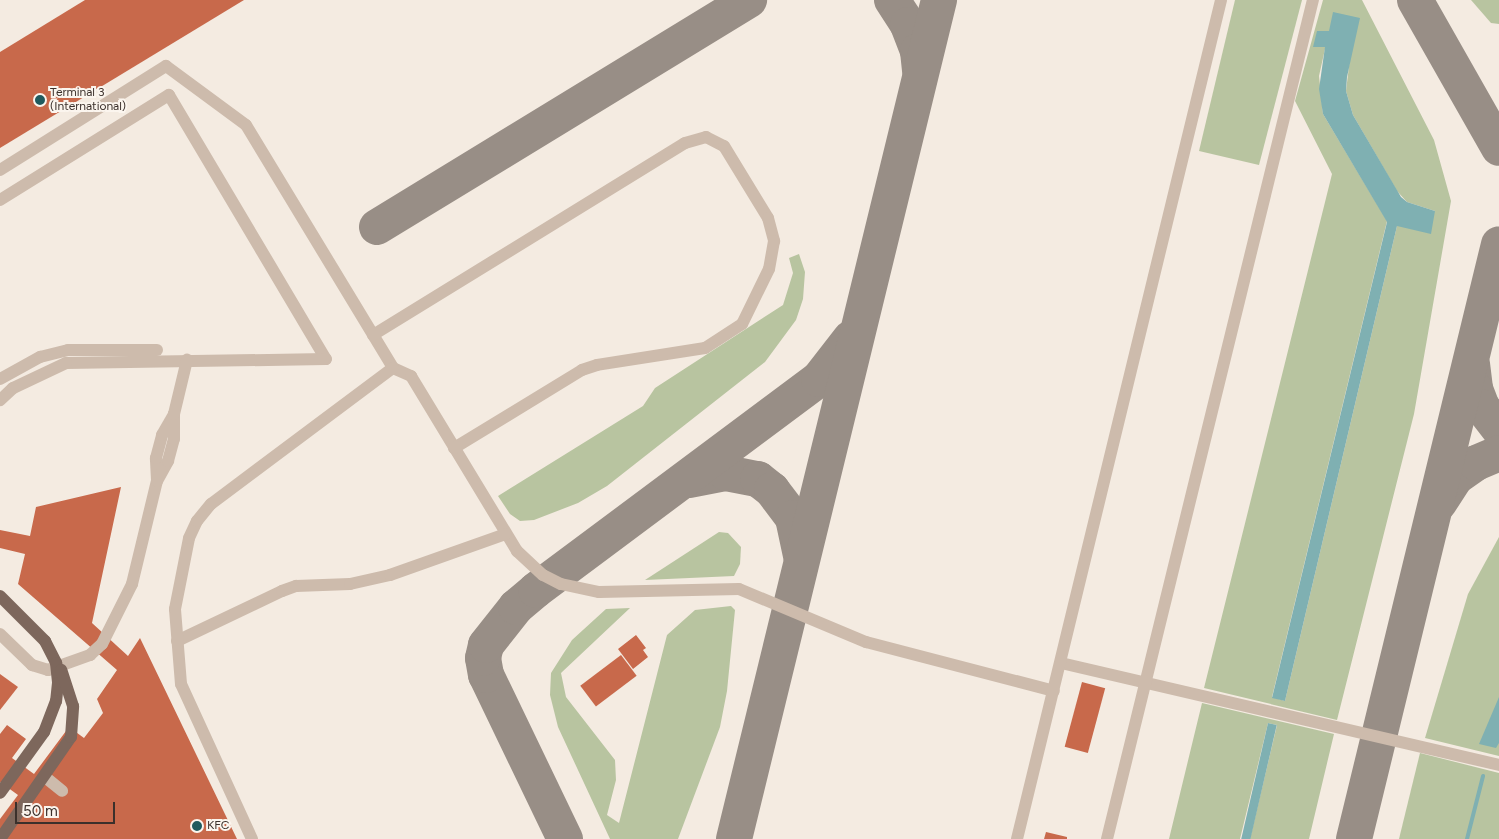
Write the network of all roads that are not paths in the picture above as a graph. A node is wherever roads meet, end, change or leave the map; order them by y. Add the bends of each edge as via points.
1 (1221, 0) edge
2 (1313, 0) edge
3 (0, 170) edge
4 (0, 200) edge
5 (373, 335) junction
6 (157, 350) dead end
7 (186, 360) junction
8 (393, 368) junction
9 (4, 377) edge
10 (13, 388) junction
11 (0, 400) edge
12 (454, 448) junction
13 (506, 534) junction
14 (0, 596) edge
15 (0, 634) edge
16 (177, 640) junction
17 (51, 652) junction
18 (1061, 663) junction
19 (1145, 682) junction
20 (1054, 692) junction
21 (1499, 765) edge
22 (45, 777) junction
23 (62, 792) dead end
24 (0, 793) edge
25 (0, 839) edge
26 (252, 839) edge
27 (1017, 839) edge
28 (1107, 839) edge

1 - 18 lane
2 - 19 lane
3 - 5 lane via 166,66 246,125
4 - 7 lane via 169,95 326,358
5 - 8 lane
5 - 12 lane via 685,143 706,137 724,146 768,218 774,241 769,269 742,324 705,348 582,370
6 - 9 lane via 68,350 40,357
7 - 10 lane via 66,363
7 - 15 lane via 174,414 170,456 157,481 132,584 102,644 90,655 48,670 32,665
8 - 12 lane via 411,376
8 - 16 lane via 204,512 189,538 175,609
9 - 10 lane
10 - 11 lane
12 - 13 lane
13 - 16 lane via 390,576 350,584 296,586 282,590
13 - 20 lane via 527,562 543,575 567,585 599,592 632,593 739,589 866,642
14 - 17 main road, bridge via 30,624
16 - 26 lane via 184,695
17 - 22 main road, bridge via 65,676 74,706 74,727 66,747
17 - 24 main road, bridge via 58,683 51,718
18 - 19 lane
18 - 20 lane
19 - 21 lane
19 - 28 lane
20 - 27 lane
22 - 23 lane
22 - 25 main road, bridge

